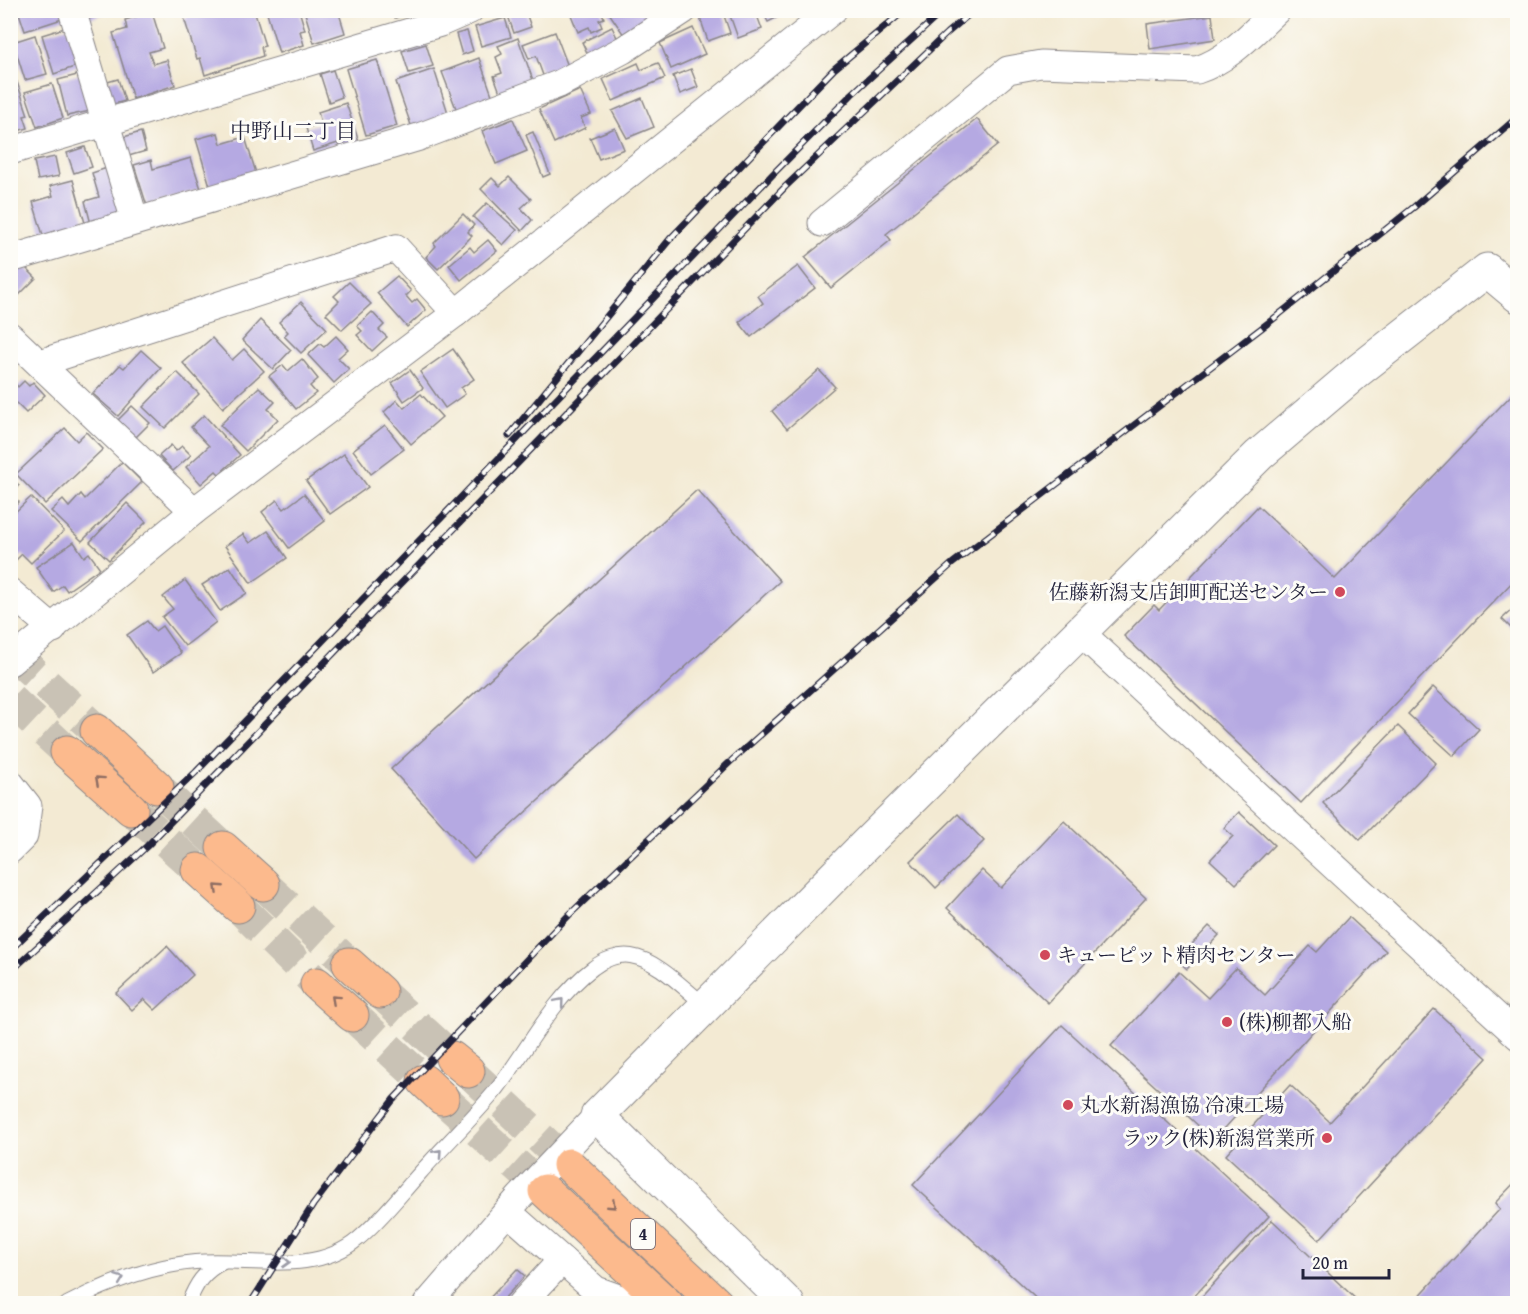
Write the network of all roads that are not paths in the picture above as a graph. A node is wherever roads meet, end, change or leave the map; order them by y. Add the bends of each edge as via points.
1 (72, 10) edge
2 (470, 10) edge
3 (684, 10) edge
4 (833, 10) edge
5 (1277, 10) edge
6 (107, 124) junction
7 (10, 151) edge
8 (135, 221) junction
9 (822, 222) dead end
10 (10, 259) edge
11 (1518, 296) edge
12 (456, 313) junction
13 (10, 336) edge
14 (40, 363) junction
15 (194, 511) junction
16 (10, 592) edge
17 (53, 629) junction
18 (1080, 632) junction
19 (10, 662) edge
20 (97, 731) tunnel mouth
21 (67, 752) tunnel mouth
22 (10, 783) edge
23 (157, 787) tunnel mouth
24 (131, 809) tunnel mouth
25 (223, 848) tunnel mouth
26 (10, 850) edge
27 (198, 870) tunnel mouth
28 (263, 884) tunnel mouth
29 (238, 906) tunnel mouth
30 (349, 964) tunnel mouth
31 (317, 984) tunnel mouth
32 (380, 992) tunnel mouth
33 (706, 1006) junction
34 (352, 1015) tunnel mouth
35 (1518, 1036) edge
36 (597, 1116) junction
37 (569, 1165) tunnel mouth
38 (545, 1191) tunnel mouth
39 (508, 1212) junction
40 (228, 1260) junction
41 (561, 1260) junction
42 (67, 1304) edge
43 (188, 1304) edge
44 (427, 1304) edge
45 (521, 1304) edge
46 (635, 1304) edge
47 (667, 1304) edge
48 (717, 1304) edge
49 (788, 1304) edge

1 - 6 street
2 - 6 street via 441,23
3 - 8 street via 623,50 548,88 419,137
4 - 12 street
5 - 9 street via 1226,56 1197,70 1041,64 1008,70
6 - 7 street
6 - 8 street
8 - 10 street
11 - 18 street via 1487,270 1259,455
12 - 14 street via 396,248
12 - 15 street
13 - 14 street
14 - 15 street
15 - 17 street
16 - 17 street
17 - 19 street
18 - 33 street
18 - 35 street
20 - 23 main road
24 -> 21 main road
22 - 26 street via 28,806 24,836
25 - 28 main road
29 -> 27 main road
30 - 32 main road
34 -> 31 main road
33 - 36 street
40 -> 33 lane via 321,1260 357,1240 496,1089 560,1000 593,968 612,958 631,956 652,964
36 - 39 street
36 - 49 street
37 -> 48 main road, 4
38 - 47 main road, 4
39 - 41 street
39 - 44 street
42 -> 40 lane via 143,1272
40 - 43 lane via 210,1269 197,1282
41 - 45 street
41 - 46 street via 596,1290

